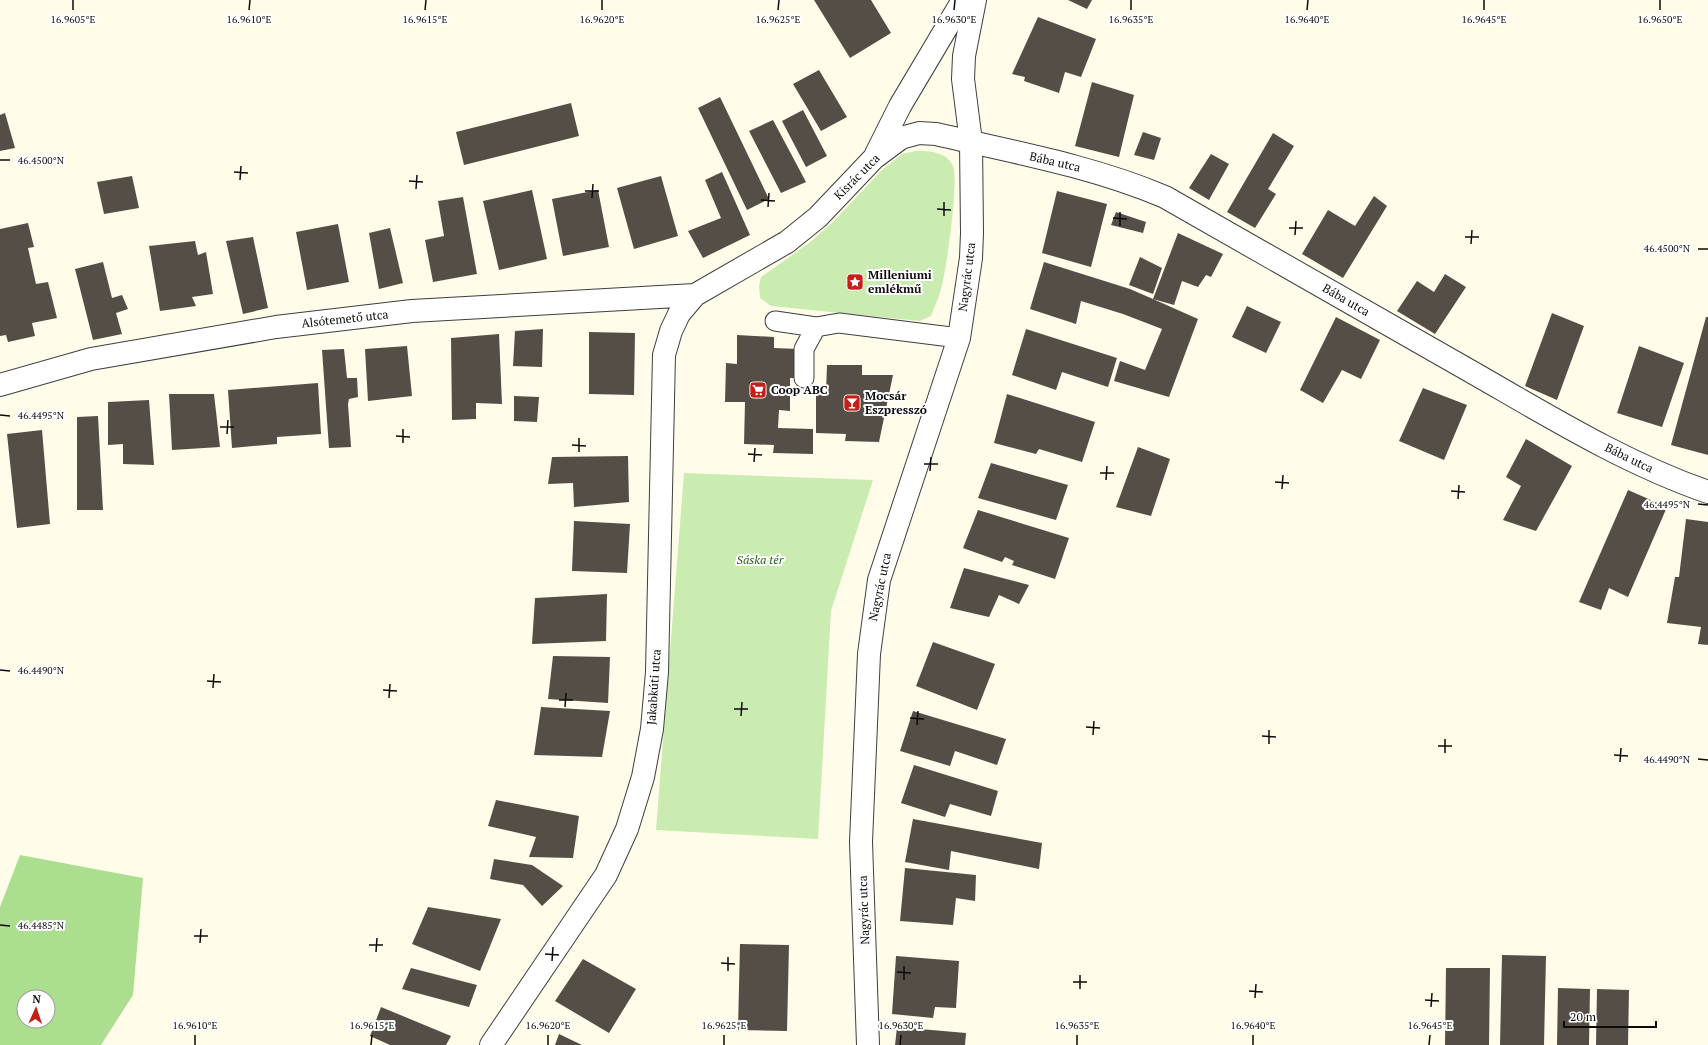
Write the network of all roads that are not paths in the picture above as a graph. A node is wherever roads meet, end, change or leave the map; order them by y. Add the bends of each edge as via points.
1 (963, 0) edge
2 (976, 0) edge
3 (971, 142) junction
4 (874, 158) junction
5 (696, 295) junction
6 (775, 321) dead end
7 (816, 327) junction
8 (959, 338) junction
9 (804, 378) dead end
10 (0, 385) edge
11 (1708, 492) edge
12 (491, 1045) edge
13 (868, 1045) edge

1 - 4 street via 900,106
2 - 3 street via 964,56 963,79
3 - 4 street, Kisrác utca via 920,133 901,138
3 - 8 street, Nagyrác utca via 971,258
3 - 11 street, Bába utca via 1090,170 1165,197 1611,450 1666,476
4 - 5 street, Kisrác utca via 818,217 787,242
5 - 10 street, Alsótemető utca via 412,311 276,326 91,359
5 - 12 street, Jakabkúti utca via 679,314 664,355 657,672 652,729 643,778 627,829 606,876
6 - 7 lane
7 - 8 lane via 839,323
7 - 9 lane via 804,349
8 - 13 street, Nagyrác utca via 887,551 872,622 868,654 862,842

